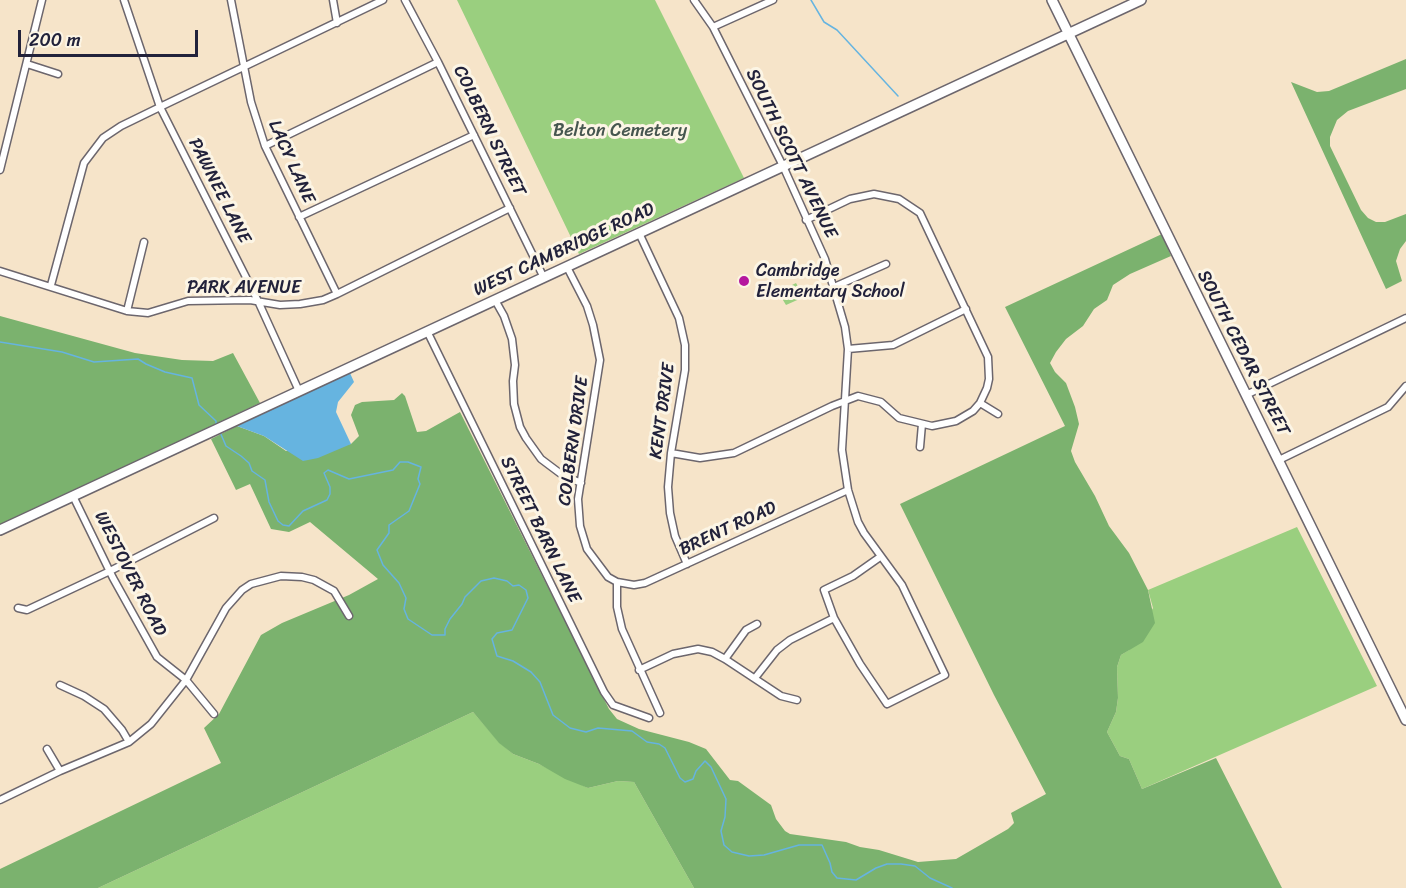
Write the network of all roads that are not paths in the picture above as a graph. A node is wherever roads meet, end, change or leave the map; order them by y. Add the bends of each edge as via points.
1 (42, 0) edge
2 (123, 0) edge
3 (231, 0) edge
4 (333, 0) edge
5 (383, 0) edge
6 (405, 0) edge
7 (694, 0) edge
8 (773, 0) edge
9 (1052, 0) edge
10 (1141, 0) edge
11 (337, 23) junction
12 (713, 27) junction
13 (1068, 34) junction
14 (438, 62) junction
15 (27, 64) junction
16 (244, 66) junction
17 (58, 74) dead end
18 (160, 106) junction
19 (474, 135) junction
20 (265, 146) junction
21 (783, 166) junction
22 (0, 170) edge
23 (510, 207) junction
24 (299, 217) junction
25 (806, 220) junction
26 (639, 233) junction
27 (144, 242) dead end
28 (886, 264) dead end
29 (567, 267) junction
30 (0, 271) edge
31 (544, 278) junction
32 (51, 285) junction
33 (834, 287) junction
34 (337, 294) junction
35 (495, 300) junction
36 (258, 301) junction
37 (966, 309) junction
38 (127, 311) junction
39 (1406, 318) edge
40 (427, 331) junction
41 (848, 350) junction
42 (1406, 386) edge
43 (299, 391) junction
44 (1246, 395) junction
45 (846, 400) junction
46 (980, 403) junction
47 (998, 414) dead end
48 (922, 424) junction
49 (920, 447) dead end
50 (671, 453) junction
51 (1279, 460) junction
52 (581, 483) junction
53 (848, 490) junction
54 (73, 496) junction
55 (214, 519) dead end
56 (0, 530) edge
57 (880, 557) junction
58 (687, 564) junction
59 (110, 572) junction
60 (617, 582) junction
61 (18, 608) dead end
62 (349, 616) dead end
63 (834, 618) junction
64 (757, 624) dead end
65 (725, 658) junction
66 (639, 670) junction
67 (755, 678) junction
68 (186, 680) junction
69 (60, 685) dead end
70 (797, 700) dead end
71 (660, 713) dead end
72 (214, 714) dead end
73 (649, 718) dead end
74 (1406, 720) edge
75 (129, 742) junction
76 (47, 749) dead end
77 (60, 771) junction
78 (0, 800) edge

1 - 15 street
2 - 18 street, PAWNEE LANE
3 - 16 street, LACY LANE
4 - 11 street
5 - 11 street
6 - 14 street, COLBERN STREET
7 - 12 street, SOUTH SCOTT AVENUE
8 - 12 street
9 - 13 street, SOUTH CEDAR STREET
10 - 13 street, WEST CAMBRIDGE ROAD
11 - 16 street
12 - 21 street, SOUTH SCOTT AVENUE
13 - 21 street, WEST CAMBRIDGE ROAD
13 - 44 street, SOUTH CEDAR STREET
14 - 19 street, COLBERN STREET
14 - 20 street
15 - 17 street
15 - 22 street
16 - 18 street
16 - 20 street, LACY LANE
18 - 32 street via 103,138 84,164
18 - 36 street, PAWNEE LANE
19 - 23 street, COLBERN STREET
19 - 24 street
20 - 24 street, LACY LANE
21 - 25 street, SOUTH SCOTT AVENUE
21 - 26 street, WEST CAMBRIDGE ROAD
23 - 31 street, COLBERN STREET
23 - 34 street, PARK AVENUE
24 - 34 street, LACY LANE
25 - 33 street, SOUTH SCOTT AVENUE
25 - 37 street via 850,199 874,194 907,202 920,213
26 - 29 street, WEST CAMBRIDGE ROAD
26 - 50 street, KENT DRIVE via 679,318 685,345 685,370
27 - 38 street
28 - 33 street
29 - 31 street, WEST CAMBRIDGE ROAD
29 - 52 street, COLBERN DRIVE via 587,306 600,360
30 - 32 street, PARK AVENUE
31 - 35 street, WEST CAMBRIDGE ROAD
32 - 38 street, PARK AVENUE
33 - 41 street, SOUTH SCOTT AVENUE
34 - 36 street, PARK AVENUE via 300,304
35 - 40 street, WEST CAMBRIDGE ROAD
35 - 52 street via 512,339 514,404 520,427 542,459
36 - 38 street, PARK AVENUE via 188,301 148,313
36 - 43 street, PAWNEE LANE
37 - 41 street via 893,345
37 - 46 street via 988,357 989,379
39 - 44 street
40 - 43 street, WEST CAMBRIDGE ROAD
40 - 73 street, STREET BARN LANE via 604,692 613,705
41 - 45 street, SOUTH SCOTT AVENUE
42 - 51 street via 1388,407
43 - 54 street, WEST CAMBRIDGE ROAD
44 - 51 street, SOUTH CEDAR STREET
45 - 48 street via 858,396 875,399 898,418
45 - 50 street via 734,453 700,458
45 - 53 street, SOUTH SCOTT AVENUE via 842,437
46 - 47 street
46 - 48 street via 956,421
48 - 49 street
50 - 58 street, KENT DRIVE via 670,513
51 - 74 street, SOUTH CEDAR STREET
52 - 60 street, COLBERN DRIVE via 578,513 583,538 600,568
53 - 57 street via 858,522
53 - 58 street, BRENT ROAD
54 - 56 street, WEST CAMBRIDGE ROAD
54 - 59 street, WESTOVER ROAD
55 - 59 street
57 - 63 street via 824,590
57 - 63 street via 902,585 945,675 887,704
58 - 60 street, BRENT ROAD via 645,583
59 - 61 street via 27,610
59 - 68 street, WESTOVER ROAD via 157,657
60 - 66 street via 619,619
62 - 68 street via 334,591 314,580 292,575 261,580 242,590 226,608
63 - 67 street via 790,640
64 - 65 street via 746,630
65 - 66 street via 698,649 687,650
65 - 67 street
66 - 71 street
67 - 70 street via 781,696
68 - 72 street, WESTOVER ROAD
68 - 75 street via 151,724
69 - 75 street via 104,710
75 - 77 street
76 - 77 street
77 - 78 street

